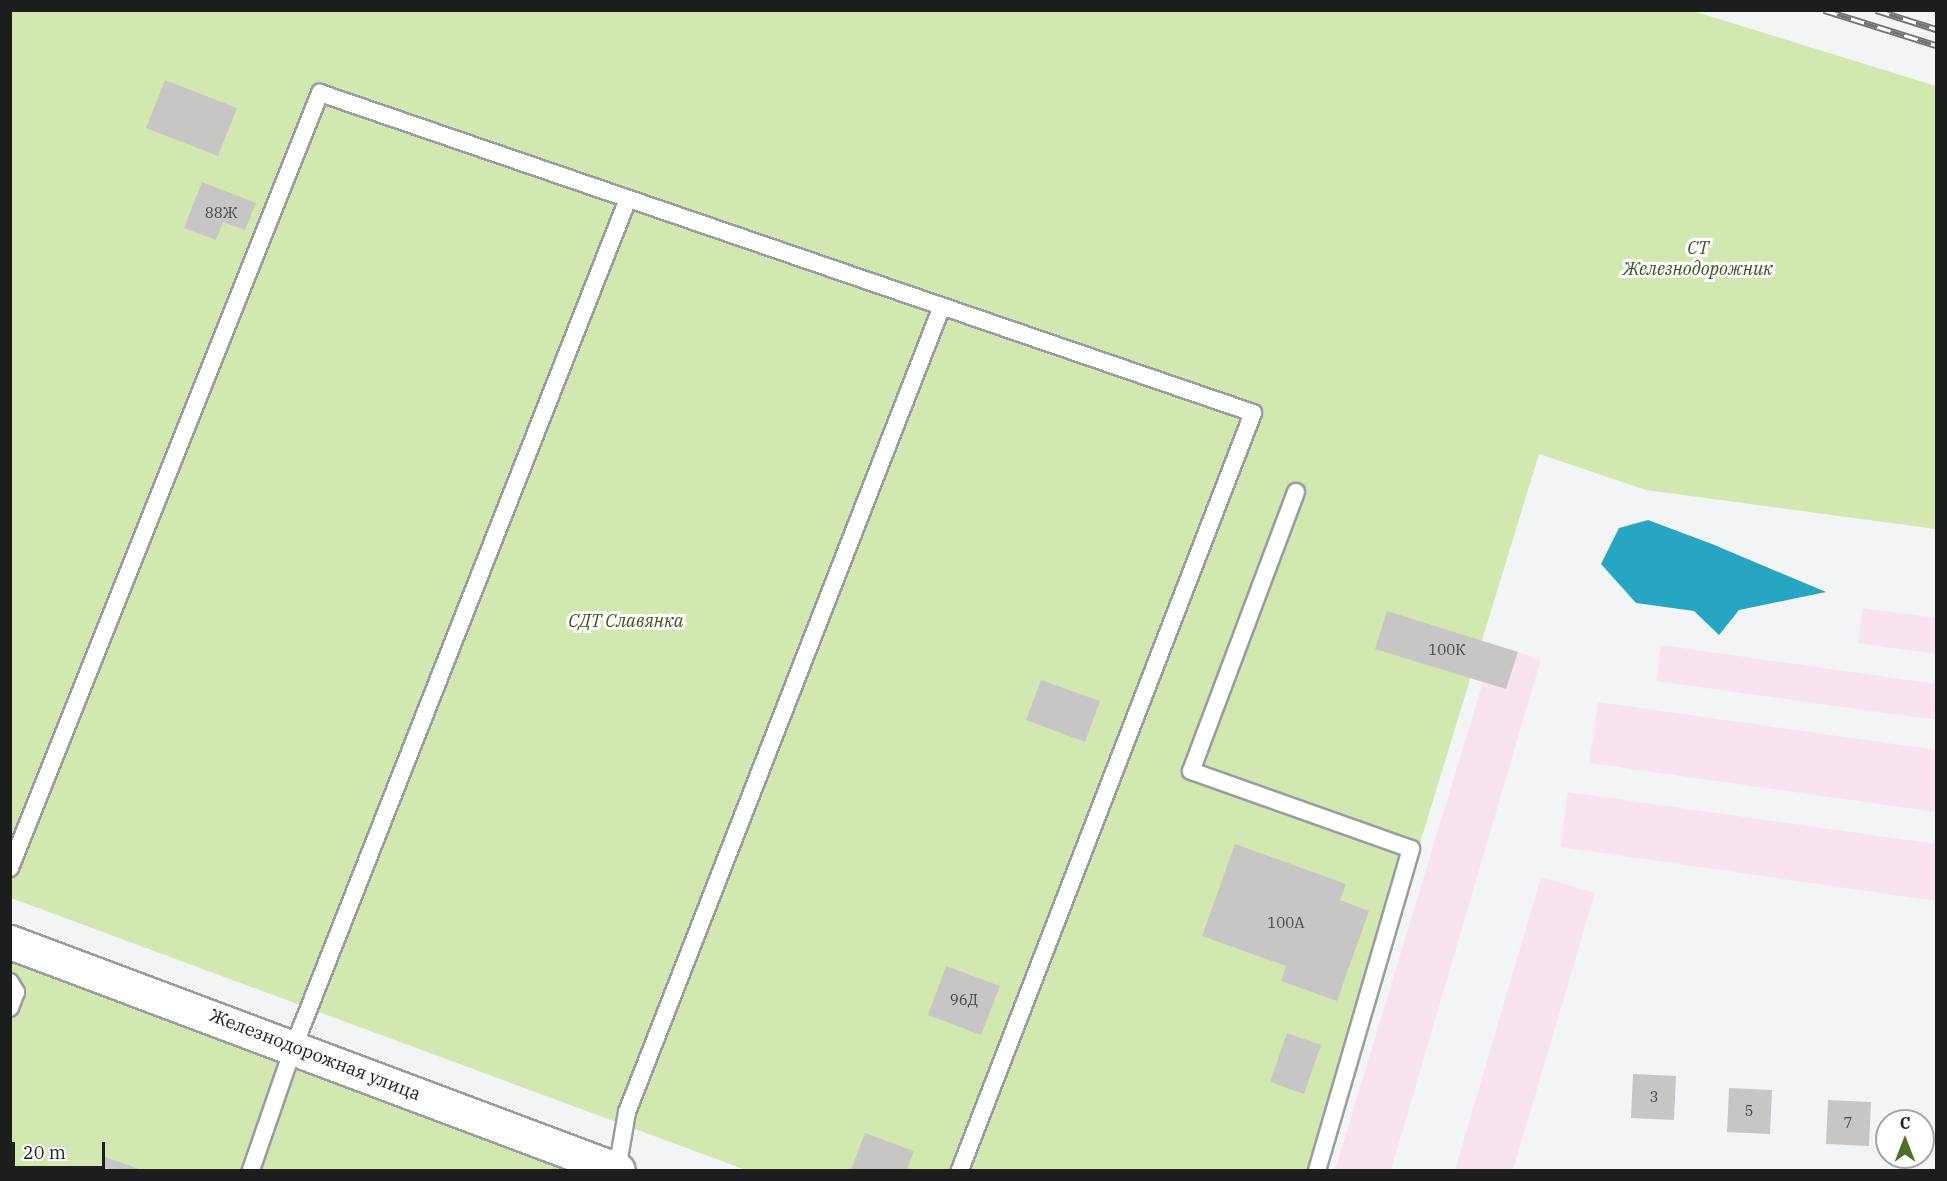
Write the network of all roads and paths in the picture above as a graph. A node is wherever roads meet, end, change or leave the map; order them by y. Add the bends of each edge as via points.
1 (628, 199) junction
2 (942, 306) junction
3 (1296, 492) dead end
4 (10, 868) edge
5 (10, 942) edge
6 (10, 982) edge
7 (10, 1008) edge
8 (294, 1046) junction
9 (250, 1170) edge
10 (617, 1170) edge
11 (960, 1170) edge
12 (1317, 1170) edge

1 - 2 lane
1 - 4 lane via 320,93
1 - 8 lane
2 - 10 lane via 627,1112
2 - 11 lane via 1253,413
3 - 12 lane via 1191,771 1412,849
5 - 8 street, Железнодорожная улица
6 - 7 lane via 16,992
8 - 9 lane
8 - 10 street, Железнодорожная улица

